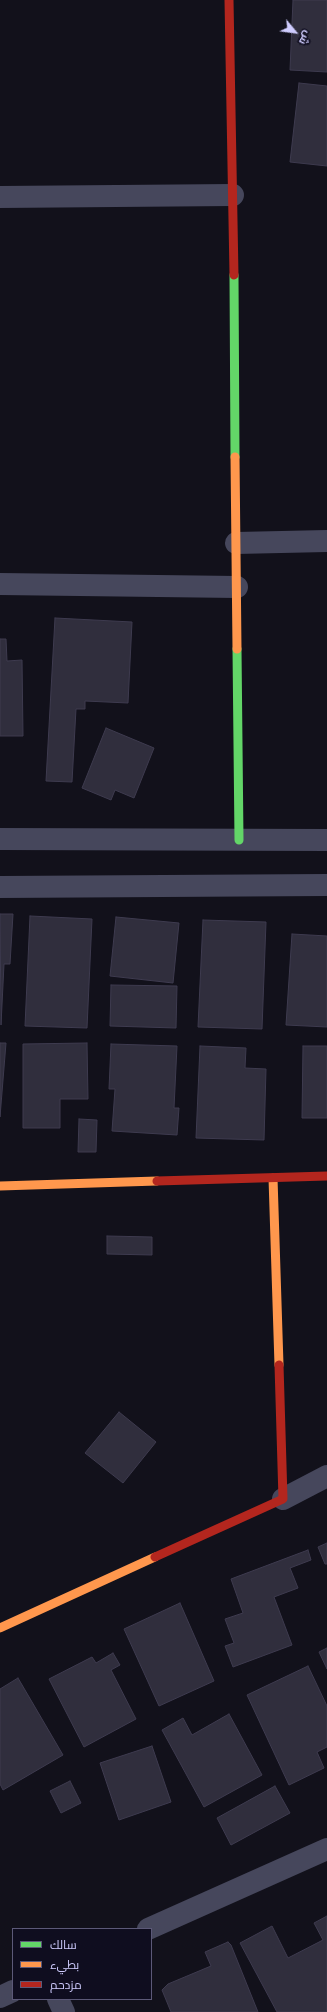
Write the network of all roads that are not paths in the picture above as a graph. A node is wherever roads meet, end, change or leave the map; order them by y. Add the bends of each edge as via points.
1 (229, 0) edge
2 (233, 195) junction
3 (0, 197) edge
4 (327, 541) edge
5 (236, 543) junction
6 (0, 584) edge
7 (237, 587) junction
8 (0, 839) edge
9 (239, 840) junction
10 (327, 840) edge
11 (327, 885) edge
12 (0, 887) edge
13 (327, 1176) edge
14 (273, 1178) junction
15 (0, 1186) edge
16 (327, 1476) edge
17 (283, 1499) junction
18 (0, 1628) edge
19 (327, 1849) edge
20 (150, 1928) edge
21 (12, 1991) edge
22 (0, 1997) edge
23 (58, 2000) edge
24 (64, 2012) edge

1 - 2 street
2 - 3 street
2 - 5 street
4 - 5 street
5 - 7 street
6 - 7 street
7 - 9 street
8 - 9 street
9 - 10 street
11 - 12 street
13 - 14 street
14 - 15 street
14 - 17 street
16 - 17 street
17 - 18 street
19 - 20 street
21 - 22 street
23 - 24 street

